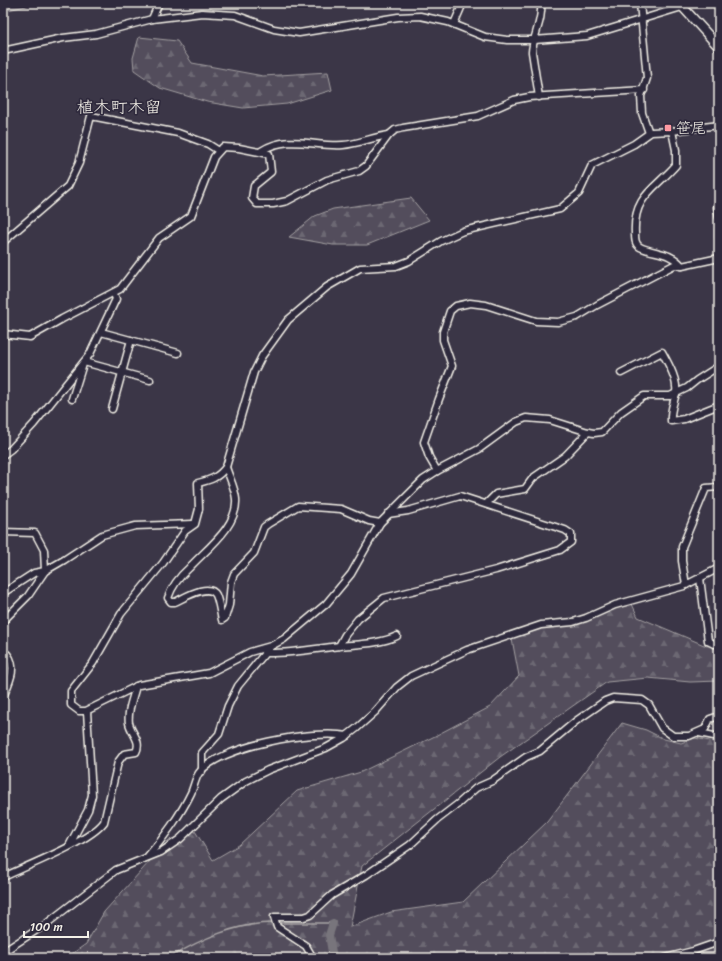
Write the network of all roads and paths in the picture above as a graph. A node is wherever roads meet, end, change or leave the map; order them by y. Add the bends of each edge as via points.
1 (158, 3) edge
2 (463, 3) edge
3 (541, 3) edge
4 (640, 3) edge
5 (683, 4) edge
6 (152, 19) junction
7 (642, 19) junction
8 (454, 24) junction
9 (534, 40) junction
10 (719, 47) edge
11 (3, 51) edge
12 (644, 90) junction
13 (539, 97) junction
14 (719, 125) edge
15 (672, 131) junction
16 (649, 133) junction
17 (389, 136) junction
18 (219, 151) junction
19 (261, 151) junction
20 (719, 205) edge
21 (719, 217) edge
22 (719, 230) edge
23 (719, 236) edge
24 (3, 242) edge
25 (719, 258) edge
26 (682, 266) junction
27 (114, 294) junction
28 (101, 332) junction
29 (3, 334) edge
30 (130, 340) junction
31 (178, 353) dead end
32 (84, 362) junction
33 (719, 366) edge
34 (121, 371) junction
35 (621, 373) dead end
36 (150, 380) dead end
37 (676, 393) junction
38 (72, 399) dead end
39 (719, 406) edge
40 (112, 409) dead end
41 (588, 432) junction
42 (3, 455) edge
43 (226, 467) junction
44 (437, 471) junction
45 (719, 487) edge
46 (486, 504) junction
47 (388, 514) junction
48 (380, 523) junction
49 (195, 524) junction
50 (3, 532) edge
51 (719, 568) edge
52 (45, 571) junction
53 (700, 578) junction
54 (686, 585) junction
55 (3, 593) edge
56 (3, 621) edge
57 (397, 636) dead end
58 (719, 644) edge
59 (271, 646) junction
60 (339, 646) junction
61 (264, 653) junction
62 (3, 654) edge
63 (136, 686) junction
64 (3, 697) edge
65 (87, 710) junction
66 (719, 716) edge
67 (695, 734) junction
68 (347, 736) junction
69 (719, 737) edge
70 (202, 771) junction
71 (69, 846) junction
72 (146, 858) junction
73 (3, 877) edge
74 (719, 942) edge
75 (3, 952) edge
76 (313, 958) edge
77 (666, 958) edge

1 - 6 street
2 - 8 street
3 - 9 street via 540,23
4 - 7 street
5 - 7 street
5 - 10 main road
6 - 8 street via 225,13 274,29 299,33 408,16 433,18
6 - 11 street via 96,34
7 - 9 street via 581,37
7 - 12 street via 647,78
8 - 9 street via 490,38
9 - 13 street via 532,52
12 - 13 street
12 - 16 street via 641,96 642,113
13 - 17 street via 514,100 478,116 403,128
14 - 15 street
15 - 16 street
15 - 26 street via 676,165 642,198 634,224 635,239 636,244 641,247 664,254
16 - 43 street via 630,147 592,165 579,193 560,209 453,234 409,261 396,266 360,268 310,300 280,329 254,372
17 - 19 street via 340,145 294,141 269,146
17 - 19 street via 366,166 355,173 326,180 287,201 274,204 258,204 252,198 254,186 271,172 269,154
18 - 19 street via 223,147
18 - 24 street via 208,144 178,134 90,116 79,163 68,186
18 - 27 street via 214,157 191,216 159,238 128,280
20 - 21 street
22 - 23 street
25 - 26 street
26 - 44 street via 674,266 597,304 577,317 558,322 536,321 486,304 462,304 452,308 447,317 443,340 452,366 424,442
27 - 28 street via 116,300
27 - 29 street via 82,308 30,337
28 - 30 street
28 - 32 street
30 - 31 street
30 - 34 street
32 - 34 street
32 - 38 street
32 - 42 street via 34,424
33 - 37 street
34 - 36 street
34 - 40 street
35 - 37 street via 662,352 673,374
37 - 39 street via 670,411 671,421
37 - 41 street via 666,397 644,396 621,412 602,432
41 - 44 street via 550,420 526,418 516,422 479,449
41 - 46 street via 565,456 533,478 525,489 496,494
43 - 48 street via 236,498 233,516 218,537 179,577 170,591 168,598 171,602 203,590 211,590 215,593 222,620 225,618 234,574 254,553 264,528 298,506 341,510
43 - 49 street via 221,474 198,483 199,509
44 - 47 street via 427,477
45 - 54 street via 706,488 682,547
46 - 47 street via 460,496
46 - 60 street via 564,530 571,534 570,542 560,550 496,570 384,598 358,619
47 - 48 street
48 - 59 street via 351,574 326,604 284,639
49 - 52 street via 135,526 102,535
49 - 65 street via 185,531 163,563 121,614 93,663 71,691 71,705 79,710
50 - 52 street via 35,533 44,550
51 - 53 street
52 - 55 street via 34,573
52 - 56 street via 28,596
53 - 54 street
53 - 58 street via 708,641
54 - 68 street via 615,605 586,618 533,628 467,650 430,666 401,683 375,712
57 - 60 street via 376,642
59 - 61 street
59 - 63 street via 250,652 209,673
60 - 61 street
61 - 70 street via 238,686 218,734 202,753
62 - 64 street via 7,654 12,661 12,671
63 - 65 street
63 - 71 street via 129,722 138,741 138,749 136,752 124,754 118,762 104,822 98,830
65 - 71 street via 92,796 88,810
66 - 67 street via 710,719 705,729
67 - 69 street
67 - 76 street via 673,736 642,700 613,698 599,704 540,751 476,788 410,844 332,895 310,915 274,917 277,927 306,946
68 - 70 street via 322,735 265,742 227,755
68 - 72 street via 326,748 246,781 220,799 180,838 161,852
70 - 72 street via 191,794 158,845
71 - 73 street
72 - 75 street via 116,870 46,924
74 - 77 street

